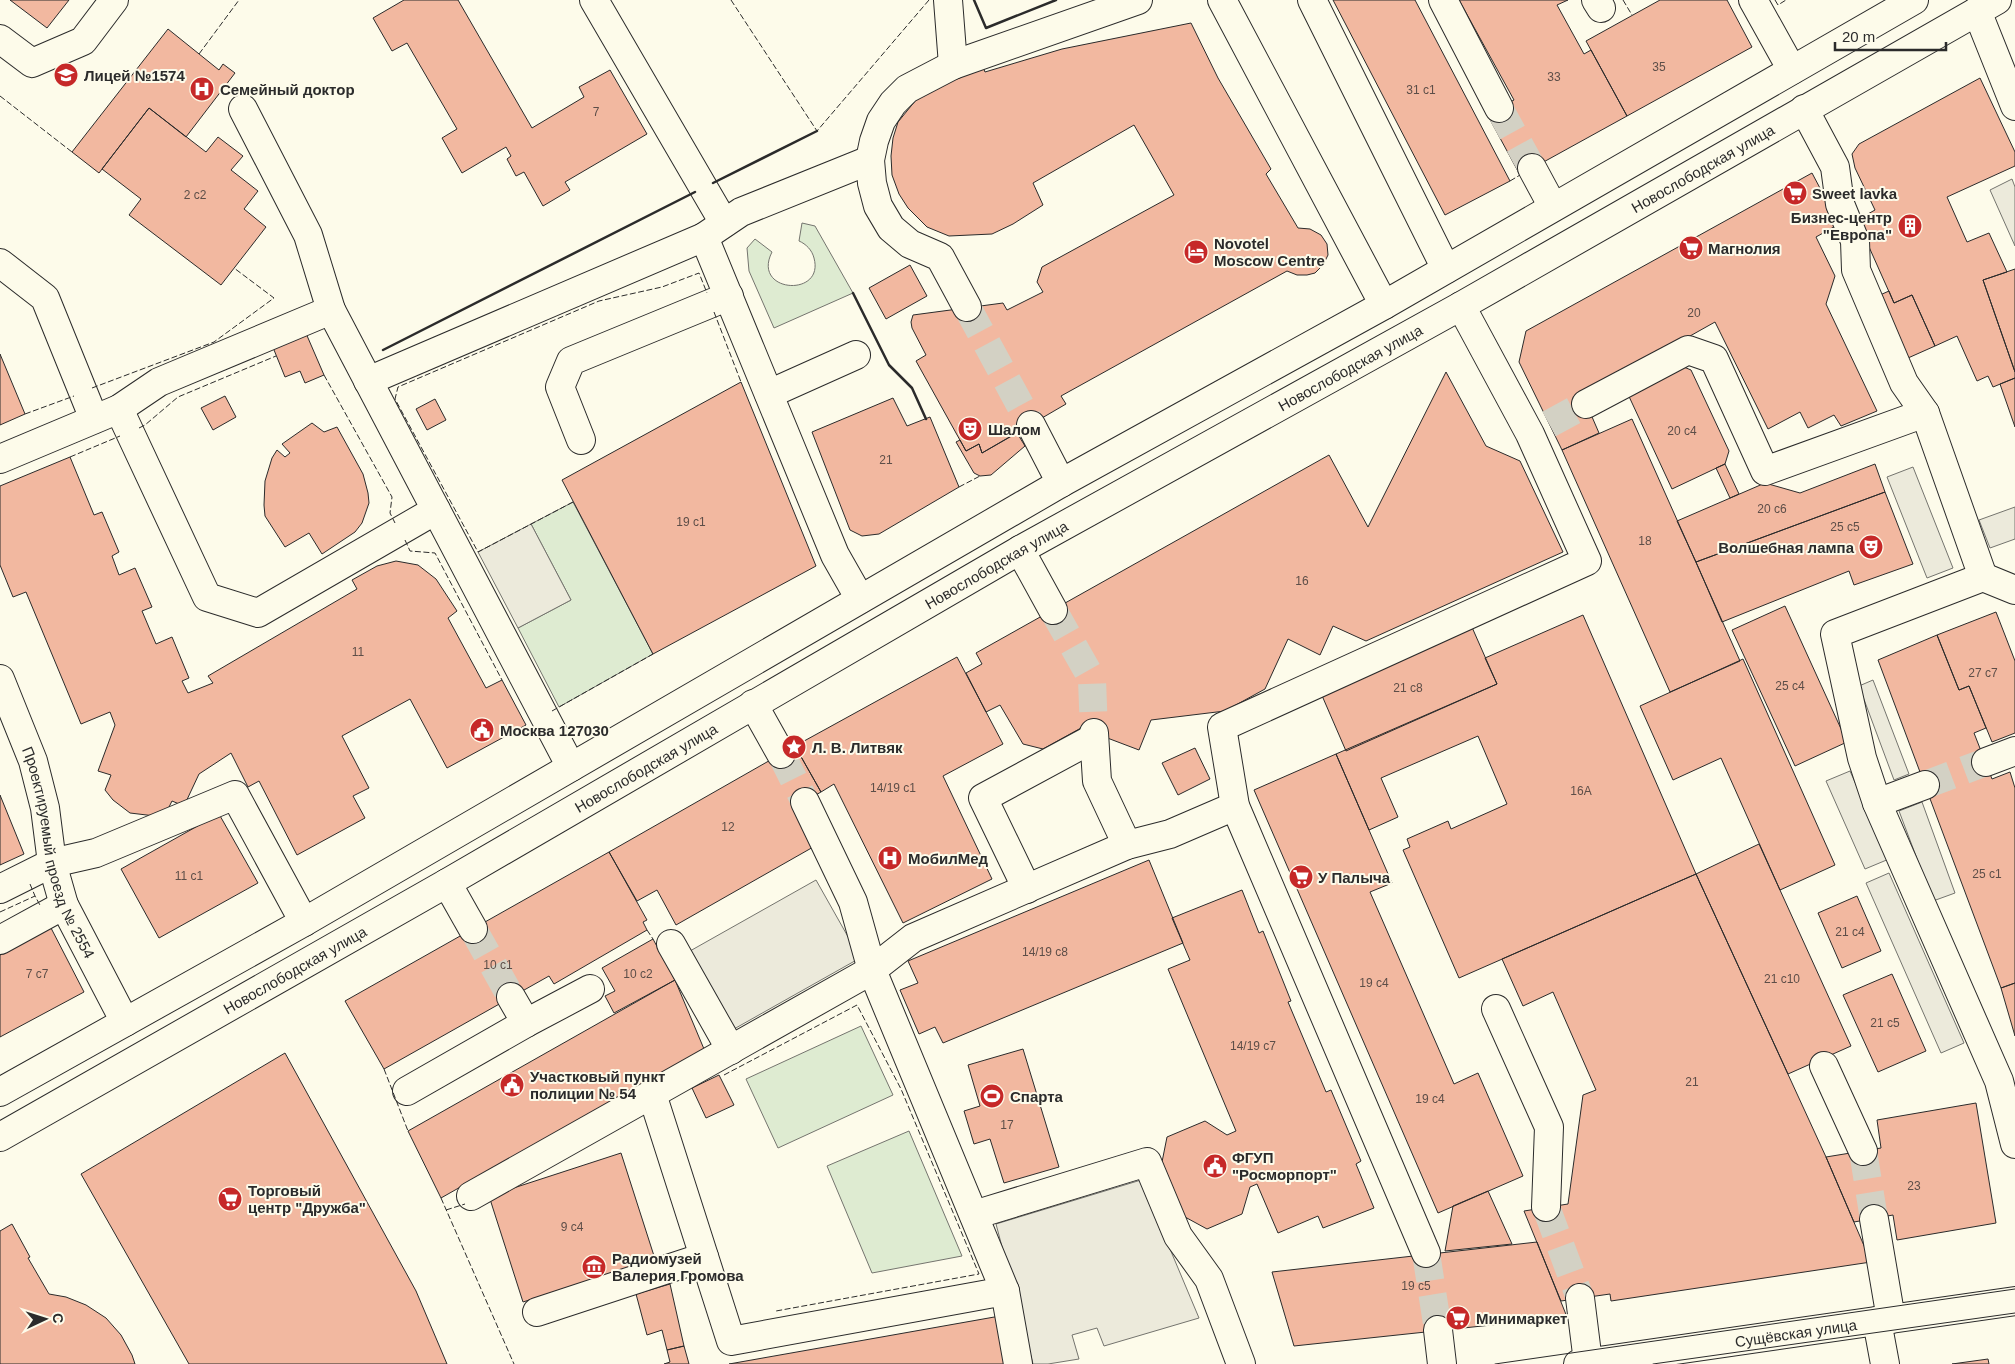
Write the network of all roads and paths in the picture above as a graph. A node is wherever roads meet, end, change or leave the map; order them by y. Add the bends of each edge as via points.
1 (114, 0) edge
2 (594, 0) edge
3 (948, 0) edge
4 (1138, 0) edge
5 (1222, 0) edge
6 (1312, 0) edge
7 (1443, 0) edge
8 (1753, 0) edge
9 (1914, 0) edge
10 (1987, 6) edge
11 (0, 39) edge
12 (953, 65) junction
13 (1792, 70) junction
14 (2015, 106) edge
15 (1500, 108) tunnel mouth
16 (243, 109) dead end
17 (1804, 109) junction
18 (870, 160) junction
19 (1532, 168) tunnel mouth
20 (1553, 207) junction
21 (714, 230) junction
22 (0, 263) edge
23 (1446, 269) junction
24 (729, 296) junction
25 (1384, 305) junction
26 (1461, 306) junction
27 (967, 307) tunnel mouth
28 (330, 310) junction
29 (856, 355) dead end
30 (368, 381) junction
31 (769, 394) junction
32 (1586, 404) tunnel mouth
33 (119, 409) junction
34 (1925, 413) junction
35 (94, 419) junction
36 (1030, 425) tunnel mouth
37 (581, 440) dead end
38 (0, 459) edge
39 (1061, 483) junction
40 (436, 510) junction
41 (1020, 550) junction
42 (1983, 576) junction
43 (2015, 590) edge
44 (860, 599) junction
45 (1053, 610) tunnel mouth
46 (0, 679) edge
47 (753, 704) junction
48 (2015, 751) edge
49 (781, 754) tunnel mouth
50 (1986, 762) tunnel mouth
51 (571, 767) junction
52 (1925, 785) tunnel mouth
53 (805, 802) tunnel mouth
54 (1877, 803) junction
55 (1235, 806) junction
56 (1127, 845) junction
57 (52, 863) junction
58 (447, 883) junction
59 (0, 889) edge
60 (1026, 889) junction
61 (64, 905) junction
62 (304, 922) junction
63 (473, 929) tunnel mouth
64 (0, 940) edge
65 (671, 944) dead end
66 (872, 970) junction
67 (590, 989) dead end
68 (511, 997) tunnel mouth
69 (1496, 1009) dead end
70 (124, 1022) junction
71 (526, 1023) junction
72 (731, 1050) junction
73 (1824, 1066) dead end
74 (407, 1091) dead end
75 (0, 1092) edge
76 (652, 1094) junction
77 (0, 1138) edge
78 (2015, 1144) edge
79 (1863, 1151) tunnel mouth
80 (471, 1196) dead end
81 (1546, 1207) tunnel mouth
82 (974, 1215) junction
83 (1874, 1218) tunnel mouth
84 (1426, 1253) tunnel mouth
85 (704, 1257) junction
86 (1005, 1292) junction
87 (1580, 1298) tunnel mouth
88 (2015, 1301) edge
89 (536, 1312) dead end
90 (1884, 1320) junction
91 (1438, 1330) tunnel mouth
92 (1583, 1363) edge
93 (1018, 1364) edge
94 (1241, 1364) edge
95 (1442, 1364) edge
96 (1885, 1364) edge

1 - 11 main road via 83,41 32,63
2 - 21 main road
3 - 12 main road
4 - 12 main road
5 - 25 main road
6 - 23 main road
7 - 15 main road
8 - 13 main road
9 - 13 main road
10 - 14 main road
10 - 17 main road, Новослободская улица
12 - 18 main road via 907,90 893,103 881,121
13 - 20 main road
16 - 28 main road via 308,235
17 - 26 main road, Новослободская улица
17 - 34 main road via 1835,167 1840,204 1855,241 1856,270 1904,382
18 - 21 main road via 741,212
18 - 27 main road via 878,206 891,228 910,244 940,257
19 - 20 main road
20 - 23 main road
21 - 24 main road
21 - 30 main road
22 - 35 main road via 45,298
23 - 25 main road
24 - 31 main road
24 - 37 main road via 571,360 560,387
25 - 39 main road
26 - 41 main road, Новослободская улица
26 - 55 main road via 1540,429 1587,561 1222,727
28 - 30 main road
28 - 33 main road via 159,382
29 - 31 main road
30 - 40 main road
31 - 44 main road via 835,555
32 - 34 main road via 1688,350 1714,359 1765,471
33 - 35 main road
33 - 40 main road via 207,597 258,613
34 - 42 main road
35 - 38 main road
36 - 39 main road
39 - 44 main road
40 - 51 main road
41 - 45 main road
41 - 47 main road, Новослободская улица
42 - 43 main road
42 - 54 main road via 1835,634 1862,758
44 - 51 main road
46 - 57 main road, Проектируемый проезд № 2554 via 33,760 45,808
47 - 49 main road
47 - 58 main road, Новослободская улица
48 - 50 main road
51 - 62 main road
52 - 54 main road
53 - 66 main road via 853,902
54 - 78 main road via 1999,1081
55 - 56 main road via 1170,834
55 - 84 main road
56 - 60 main road
56 - 60 main road via 1097,781 1094,735 983,798
57 - 59 main road
57 - 61 main road, Проектируемый проезд № 2554
57 - 62 main road via 96,853 235,795
58 - 63 main road
58 - 77 main road, Новослободская улица
60 - 66 main road via 913,938
61 - 64 main road
61 - 70 main road, Проектируемый проезд № 2554
62 - 70 main road
65 - 72 main road
66 - 72 main road
66 - 82 main road
67 - 71 main road
68 - 71 main road
69 - 81 main road via 1548,1127
70 - 75 main road
71 - 74 main road
72 - 76 main road
73 - 79 main road
76 - 80 main road
76 - 85 main road
82 - 86 main road
82 - 94 main road via 1147,1162 1178,1236 1209,1279
83 - 90 main road
85 - 86 main road via 731,1341
85 - 89 main road
86 - 93 main road
87 - 92 main road
88 - 90 main road, Сущёвская улица
90 - 92 main road, Сущёвская улица
90 - 96 main road
91 - 95 main road

